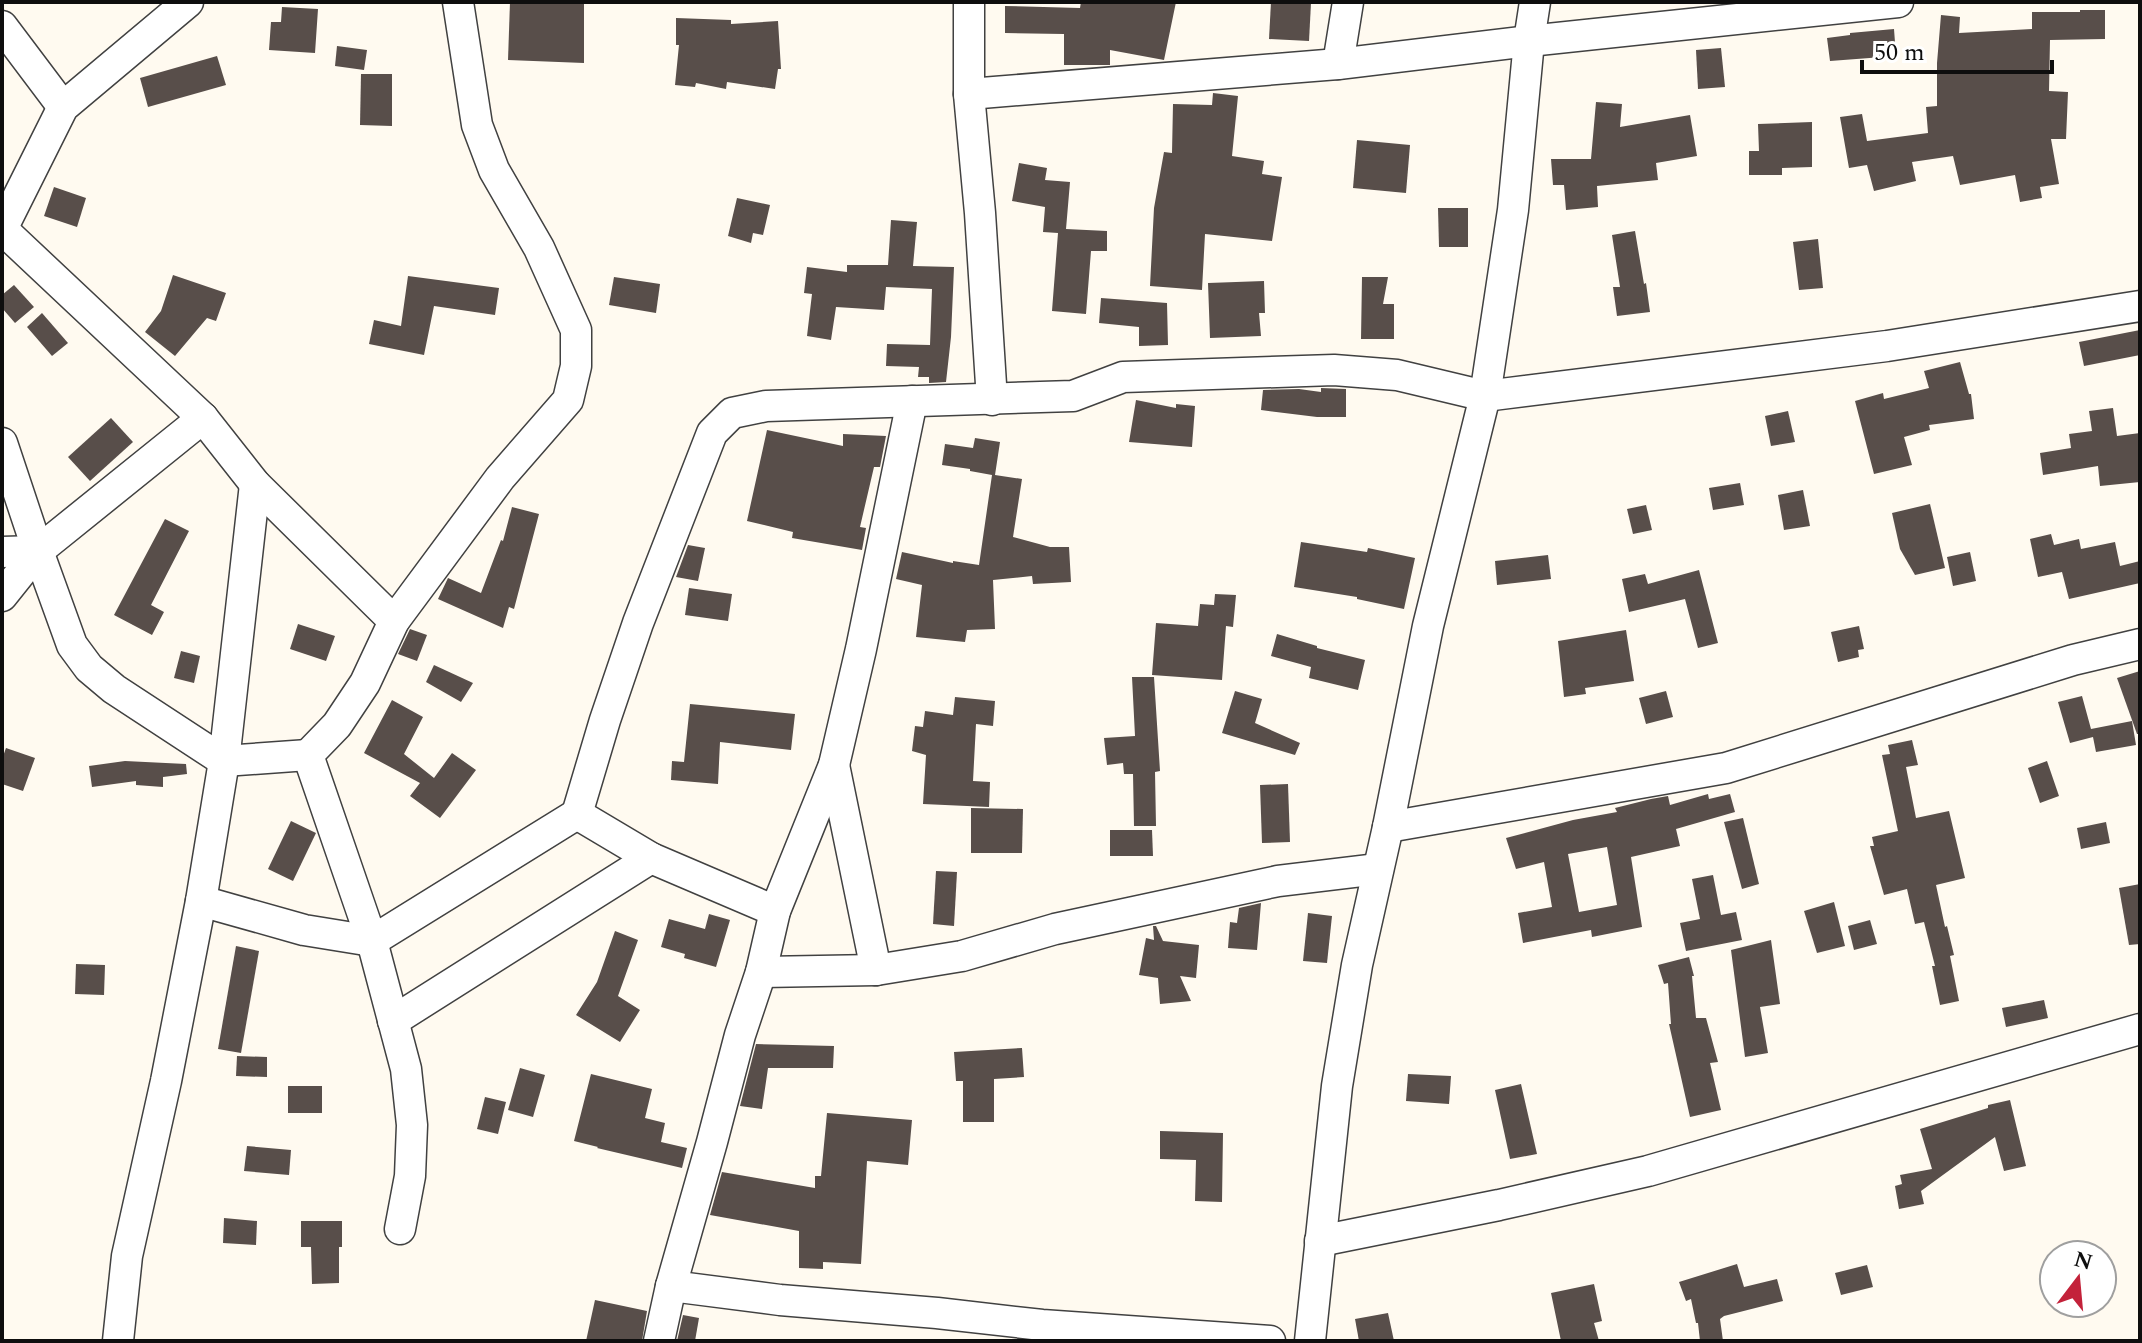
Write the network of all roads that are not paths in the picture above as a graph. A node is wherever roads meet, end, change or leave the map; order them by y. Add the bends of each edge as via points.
1 (188, 2) edge
2 (458, 2) edge
3 (969, 2) edge
4 (1348, 2) edge
5 (1535, 2) edge
6 (1898, 2) edge
7 (2, 26) edge
8 (1529, 41) junction
9 (1338, 64) junction
10 (969, 94) junction
11 (63, 107) junction
12 (2, 229) edge
13 (2140, 306) edge
14 (1485, 396) junction
15 (992, 400) junction
16 (912, 401) junction
17 (203, 418) junction
18 (2, 443) edge
19 (255, 484) junction
20 (38, 551) junction
21 (2, 552) edge
22 (2, 596) edge
23 (394, 621) junction
24 (2140, 644) edge
25 (308, 755) junction
26 (224, 761) junction
27 (834, 765) junction
28 (577, 814) junction
29 (1388, 827) junction
30 (651, 858) junction
31 (1378, 869) junction
32 (201, 901) junction
33 (775, 911) junction
34 (372, 941) junction
35 (876, 970) junction
36 (761, 972) junction
37 (393, 1021) junction
38 (2140, 1029) edge
39 (400, 1229) dead end
40 (1320, 1241) junction
41 (671, 1286) junction
42 (1150, 1336) edge
43 (118, 1341) edge
44 (659, 1341) edge
45 (1270, 1341) edge
46 (1310, 1341) edge

1 - 11 street
2 - 23 street via 477,125 494,170 539,248 576,330 576,366 568,400 500,478
3 - 10 street
4 - 9 street
5 - 8 street
6 - 8 street
7 - 11 street
8 - 9 street
8 - 14 street via 1513,210
9 - 10 street
10 - 15 street
11 - 12 street
12 - 17 street
13 - 14 street via 1887,346
14 - 15 street via 1397,375 1334,370 1123,377 1073,396
14 - 29 street via 1428,626
15 - 16 street
16 - 27 street
16 - 28 street via 766,406 732,413 712,433 638,623
17 - 19 street
17 - 20 street
18 - 20 street
19 - 23 street
19 - 26 street
20 - 21 street
20 - 22 street
20 - 26 street via 72,645 89,668
23 - 25 street via 365,683 337,725
24 - 29 street via 1726,768
25 - 26 street
25 - 34 street
26 - 32 street
27 - 33 street
27 - 35 street
28 - 30 street
28 - 34 street
29 - 31 street
30 - 33 street
30 - 37 street
31 - 35 street via 1278,881 1055,929 962,956
31 - 40 street via 1337,1086
32 - 34 street via 304,930
32 - 43 street via 127,1256
33 - 36 street
34 - 37 street
35 - 36 street
36 - 41 street
37 - 39 street via 406,1069 412,1125
38 - 40 street via 1648,1171
40 - 46 street
41 - 42 street
41 - 44 street
42 - 45 street

